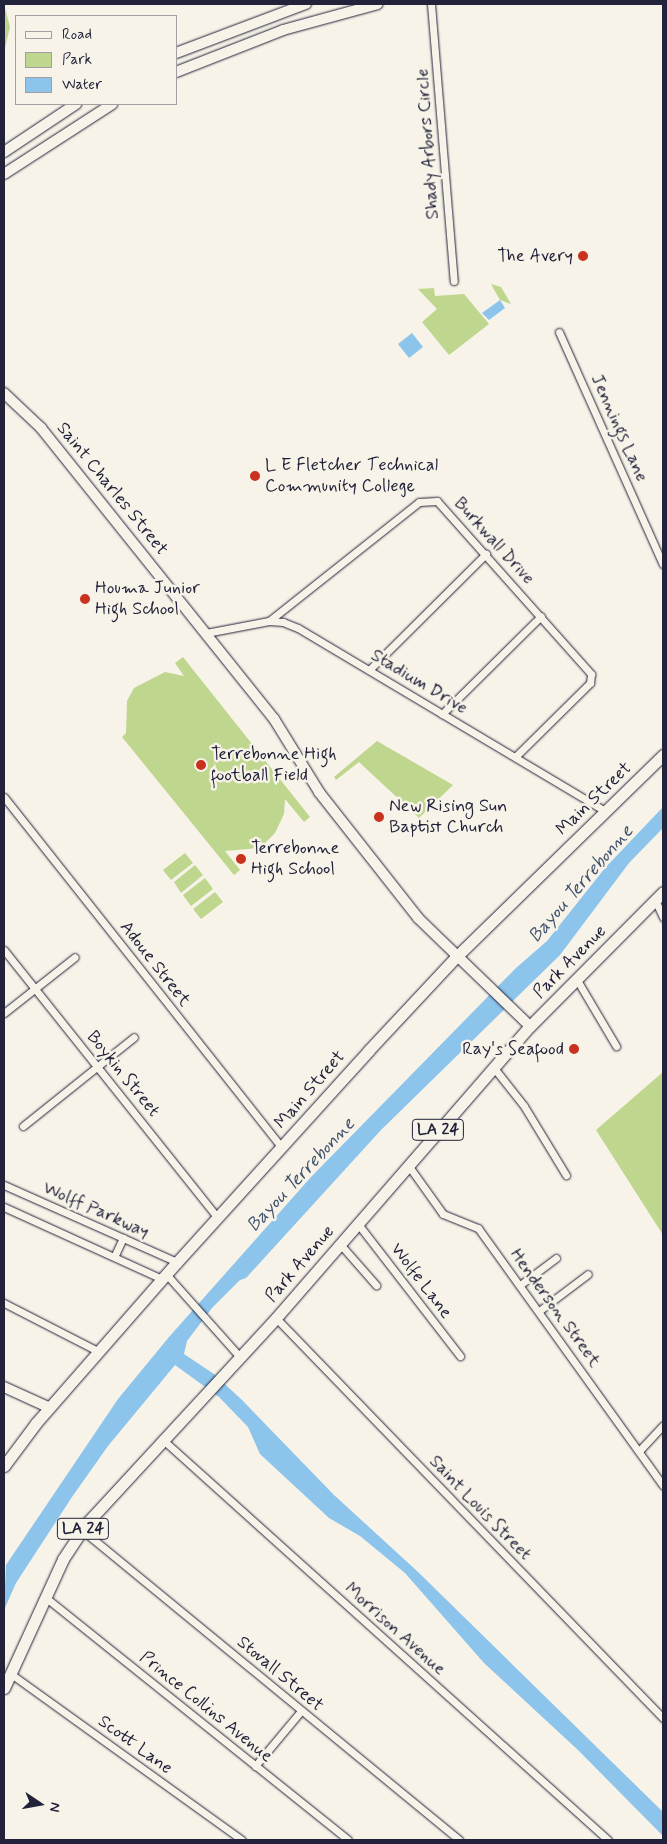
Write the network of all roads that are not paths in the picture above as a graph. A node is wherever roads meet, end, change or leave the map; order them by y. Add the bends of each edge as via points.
1 (306, 4) edge
2 (378, 4) edge
3 (431, 4) edge
4 (178, 51) edge
5 (178, 71) edge
6 (74, 105) edge
7 (110, 105) edge
8 (4, 152) edge
9 (4, 174) edge
10 (454, 281) dead end
11 (560, 332) dead end
12 (4, 393) edge
13 (486, 554) junction
14 (663, 564) edge
15 (541, 616) junction
16 (269, 621) junction
17 (206, 634) junction
18 (369, 670) junction
19 (442, 714) junction
20 (663, 756) edge
21 (515, 757) junction
22 (4, 797) edge
23 (605, 811) junction
24 (659, 896) edge
25 (663, 917) edge
26 (4, 950) edge
27 (457, 956) junction
28 (75, 958) dead end
29 (577, 980) junction
30 (35, 989) junction
31 (4, 1013) edge
32 (530, 1026) junction
33 (134, 1037) dead end
34 (616, 1046) dead end
35 (97, 1066) junction
36 (494, 1068) junction
37 (23, 1126) dead end
38 (282, 1149) junction
39 (408, 1165) junction
40 (566, 1175) dead end
41 (4, 1185) edge
42 (4, 1207) edge
43 (218, 1218) junction
44 (358, 1224) junction
45 (123, 1238) junction
46 (340, 1244) junction
47 (115, 1255) junction
48 (556, 1258) dead end
49 (177, 1262) junction
50 (588, 1274) dead end
51 (164, 1276) junction
52 (376, 1285) dead end
53 (520, 1285) junction
54 (4, 1303) edge
55 (539, 1311) junction
56 (276, 1318) junction
57 (98, 1351) junction
58 (239, 1356) junction
59 (460, 1356) dead end
60 (4, 1387) edge
61 (50, 1408) junction
62 (663, 1425) edge
63 (161, 1439) junction
64 (639, 1451) junction
65 (4, 1466) edge
66 (663, 1485) edge
67 (82, 1530) junction
68 (45, 1597) junction
69 (11, 1674) junction
70 (4, 1688) edge
71 (301, 1711) junction
72 (663, 1718) edge
73 (255, 1766) junction
74 (242, 1840) edge
75 (348, 1840) edge
76 (459, 1840) edge
77 (608, 1840) edge

1 - 4 street
2 - 5 street via 283,30
3 - 10 street, Shady Arbors Circle
6 - 8 street
7 - 9 street
11 - 14 street, Jennings Lane
12 - 17 street, Saint Charles Street via 41,428
13 - 15 street, Burkwall Drive
13 - 16 street, Burkwall Drive via 442,504 425,500
13 - 18 street
15 - 19 street
15 - 21 street, Burkwall Drive via 590,674 590,683
16 - 17 street, Stadium Drive
16 - 18 street, Stadium Drive via 298,628
17 - 27 street, Saint Charles Street via 274,719 319,792 365,853 418,918
18 - 19 street, Stadium Drive
19 - 21 street, Stadium Drive
20 - 23 main road, Main Street
21 - 23 street, Stadium Drive
22 - 38 street, Adoue Street
23 - 27 main road, Main Street
24 - 25 street
24 - 29 main road, Park Avenue / LA 24
26 - 30 street, Boykin Street
27 - 32 street, Saint Charles Street
27 - 38 main road, Main Street
28 - 30 street
29 - 32 main road, Park Avenue / LA 24
29 - 34 street
30 - 31 street
30 - 35 street, Boykin Street
32 - 36 main road, Park Avenue / LA 24
33 - 35 street
35 - 37 street
35 - 43 street, Boykin Street
36 - 39 main road, Park Avenue / LA 24
36 - 40 street via 524,1106
38 - 43 main road, Main Street
39 - 44 main road, Park Avenue / LA 24
39 - 53 street, Henderson Street via 443,1214 478,1228
41 - 45 street, Wolff Parkway
42 - 47 street
43 - 49 main road, Main Street
44 - 46 main road, Park Avenue / LA 24
44 - 59 street, Wolfe Lane
45 - 47 street
45 - 49 street, Wolff Parkway
46 - 52 street
46 - 56 main road, Park Avenue / LA 24
47 - 51 street
48 - 53 street
49 - 51 main road, Main Street
50 - 55 street
51 - 57 main road, Main Street
51 - 58 street via 190,1300
53 - 55 street, Henderson Street
54 - 57 street
55 - 64 street, Henderson Street
56 - 58 main road, Park Avenue / LA 24
56 - 72 street, Saint Louis Street
57 - 61 main road, Main Street
58 - 63 main road, Park Avenue / LA 24
60 - 61 street
61 - 65 main road, Main Street
62 - 64 street
63 - 67 main road, Park Avenue / LA 24
63 - 77 street, Morrison Avenue
64 - 66 street, Henderson Street
67 - 68 main road, Park Avenue / LA 24 via 63,1559
67 - 71 street, Stovall Street
68 - 69 main road, Park Avenue / LA 24
68 - 73 street, Prince Collins Avenue
69 - 70 main road, Park Avenue / LA 24
69 - 74 street, Scott Lane
71 - 73 street
71 - 76 street, Stovall Street
73 - 75 street, Prince Collins Avenue

